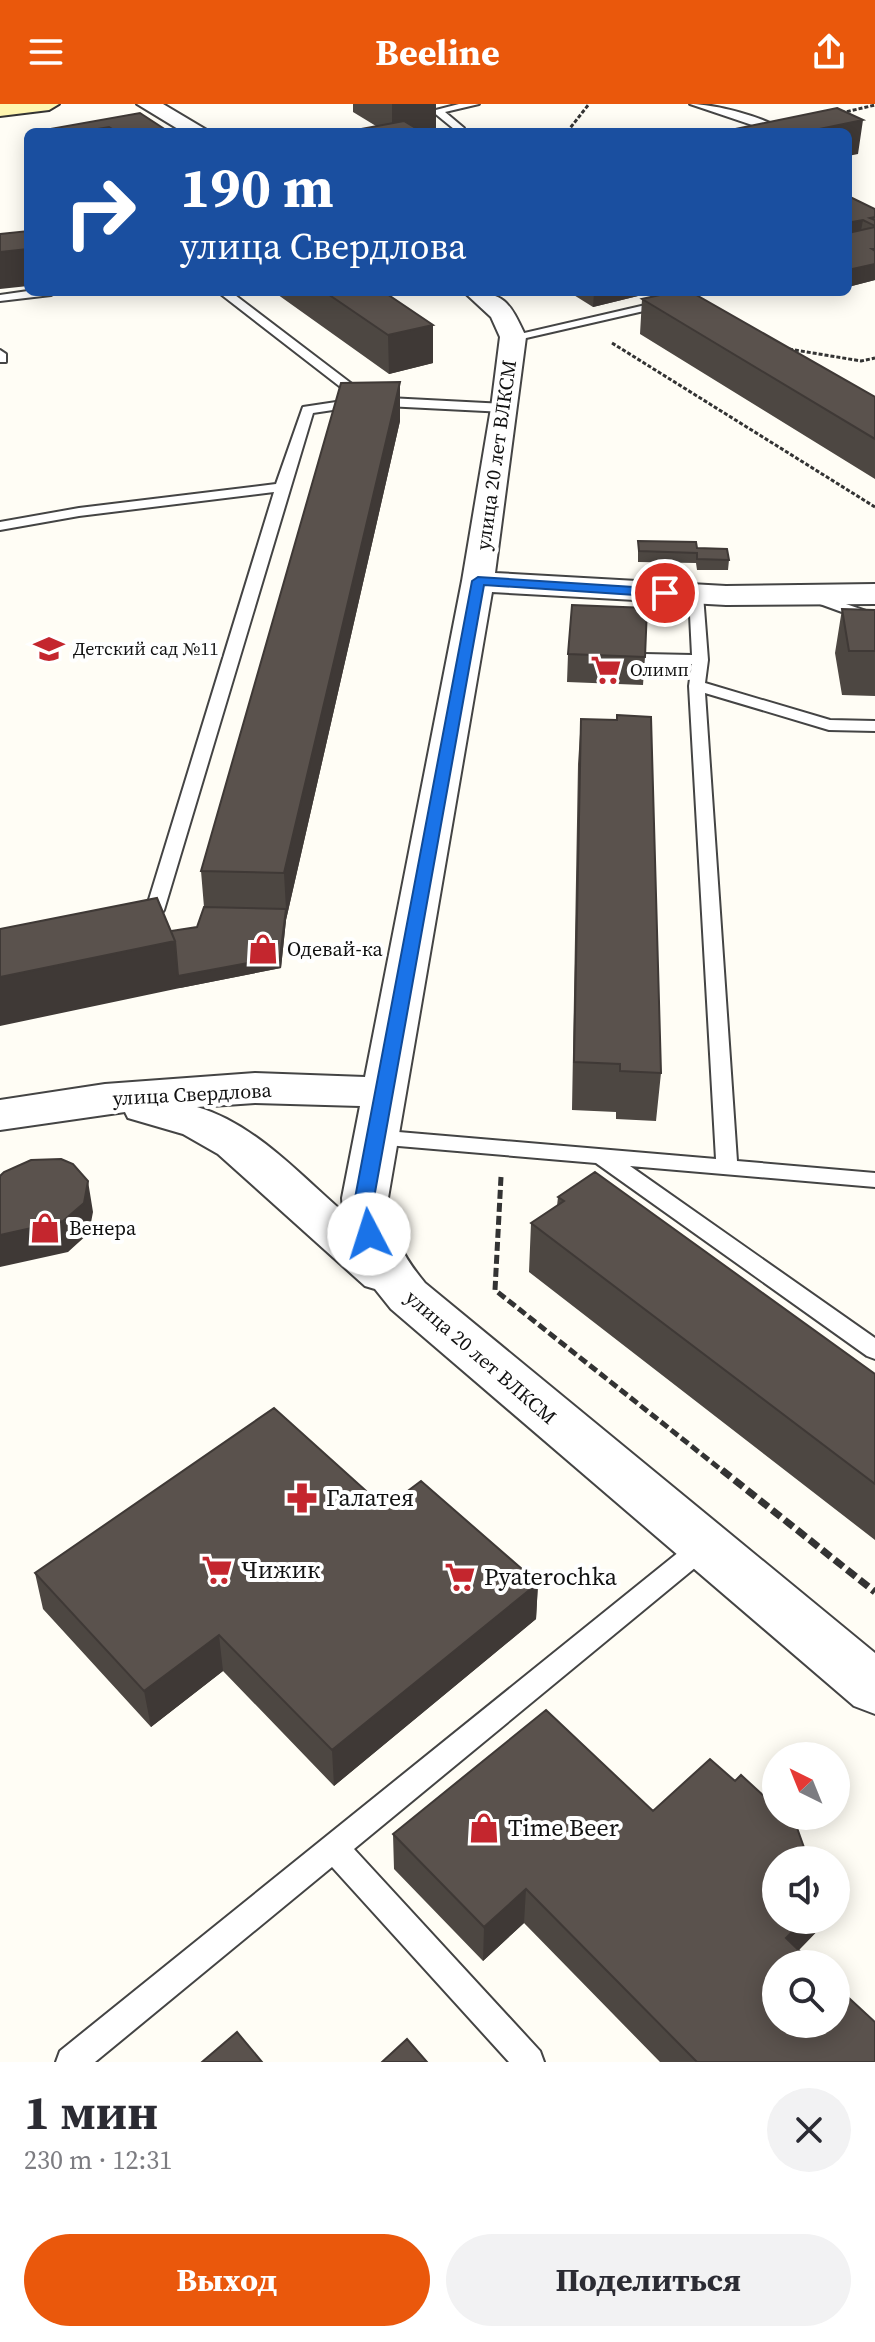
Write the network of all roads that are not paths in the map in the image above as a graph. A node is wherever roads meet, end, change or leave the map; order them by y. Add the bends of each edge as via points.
1 (49, 104) edge
2 (147, 104) edge
3 (474, 104) edge
4 (695, 104) edge
5 (0, 110) edge
6 (192, 128) edge
7 (459, 128) edge
8 (774, 128) edge
9 (24, 295) edge
10 (229, 296) edge
11 (482, 296) edge
12 (663, 296) edge
13 (0, 298) edge
14 (673, 302) junction
15 (698, 318) edge
16 (513, 337) junction
17 (366, 401) junction
18 (505, 408) junction
19 (282, 487) junction
20 (0, 526) edge
21 (478, 581) junction
22 (875, 594) edge
23 (696, 595) junction
24 (814, 597) junction
25 (875, 619) edge
26 (644, 659) edge
27 (700, 660) junction
28 (697, 686) junction
29 (875, 726) edge
30 (124, 917) edge
31 (385, 1092) junction
32 (105, 1099) junction
33 (0, 1115) edge
34 (375, 1137) junction
35 (601, 1156) junction
36 (727, 1167) junction
37 (875, 1180) edge
38 (408, 1296) junction
39 (875, 1350) edge
40 (704, 1546) junction
41 (875, 1688) edge
42 (334, 1848) junction
43 (71, 2062) edge
44 (529, 2062) edge

1 - 5 main road
2 - 6 street
3 - 7 lane via 437,111
4 - 8 lane
9 - 13 lane
10 - 17 lane
11 - 16 street, улица 20 лет ВЛКСМ via 502,313
12 - 14 lane
14 - 15 lane
14 - 16 lane
16 - 18 street, улица 20 лет ВЛКСМ
17 - 18 lane
17 - 19 lane via 308,410
18 - 21 street, улица 20 лет ВЛКСМ
19 - 20 lane
19 - 30 lane via 155,910
21 - 23 street
21 - 31 street, улица 20 лет ВЛКСМ
22 - 24 street
23 - 24 street
23 - 27 lane
24 - 25 lane
26 - 27 lane
27 - 28 lane
28 - 29 lane via 829,725
28 - 36 lane
31 - 32 street, улица Свердлова via 255,1088
31 - 34 street, улица 20 лет ВЛКСМ
32 - 33 street, улица Свердлова
32 - 38 street via 162,1110 234,1143
34 - 35 lane
34 - 38 street, улица 20 лет ВЛКСМ via 365,1198 369,1234 382,1264
35 - 36 lane
35 - 39 lane
36 - 37 lane
38 - 40 street, улица 20 лет ВЛКСМ
40 - 41 street, улица 20 лет ВЛКСМ
40 - 42 lane
42 - 43 lane
42 - 44 lane

